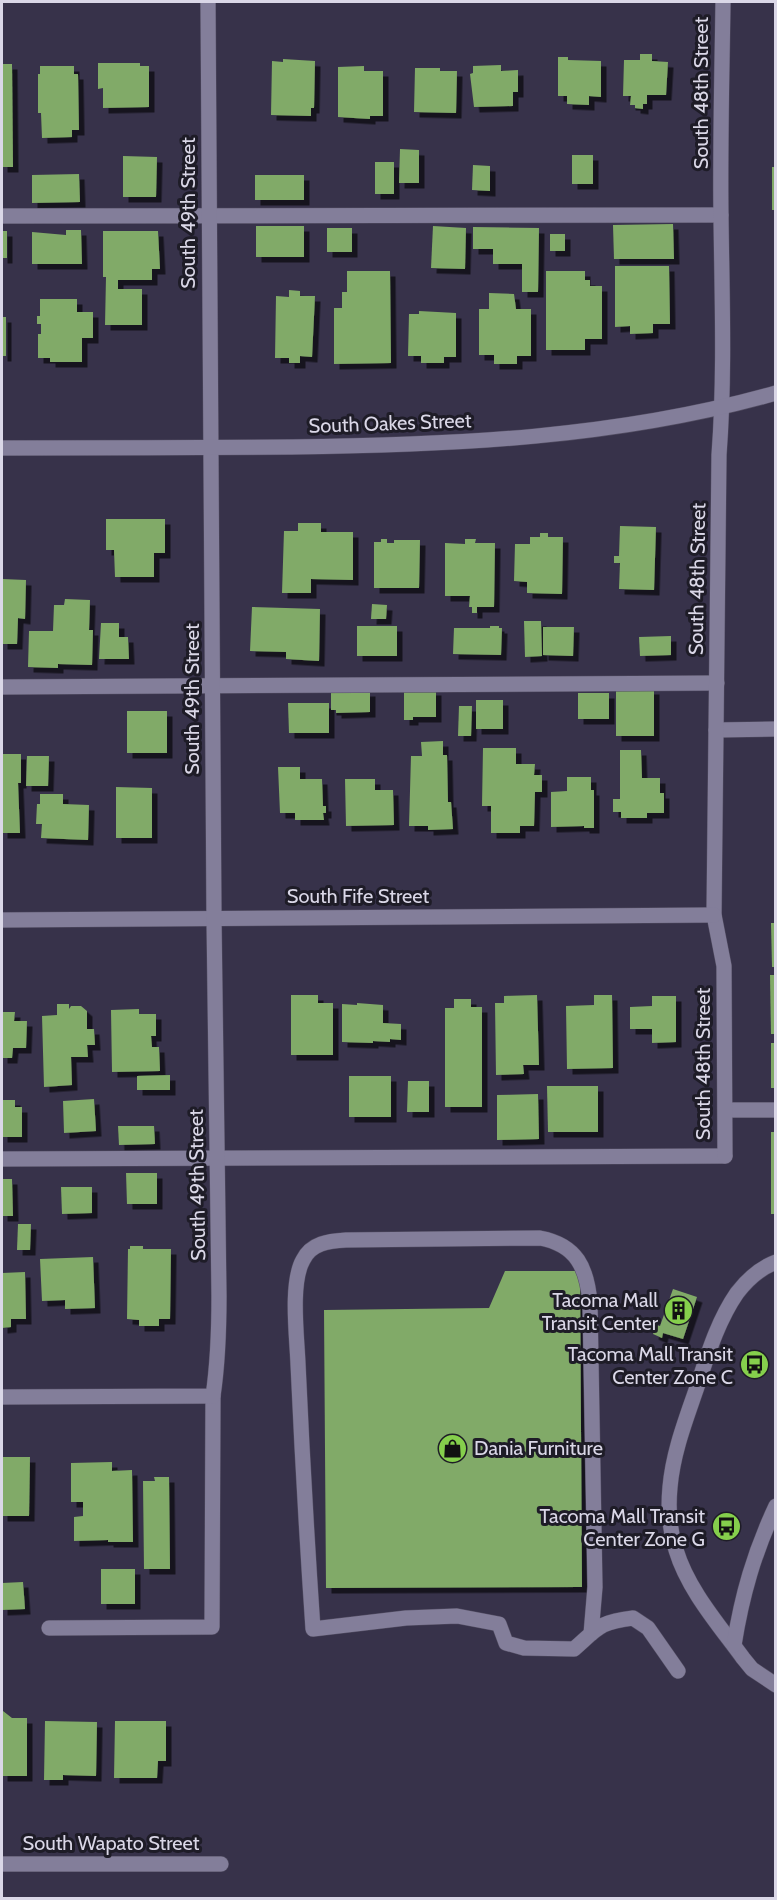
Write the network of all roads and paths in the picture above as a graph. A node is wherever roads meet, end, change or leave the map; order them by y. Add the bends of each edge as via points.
1 (208, 2) edge
2 (723, 2) edge
3 (208, 215) junction
4 (721, 215) junction
5 (2, 216) edge
6 (776, 393) edge
7 (723, 408) junction
8 (2, 448) edge
9 (212, 448) junction
10 (717, 683) junction
11 (2, 687) edge
12 (213, 687) junction
13 (776, 729) edge
14 (716, 730) junction
15 (714, 915) junction
16 (214, 918) junction
17 (2, 920) edge
18 (726, 1110) junction
19 (776, 1110) edge
20 (217, 1158) junction
21 (2, 1159) edge
22 (776, 1262) edge
23 (213, 1396) junction
24 (2, 1397) edge
25 (776, 1506) edge
26 (49, 1628) dead end
27 (591, 1634) junction
28 (734, 1645) junction
29 (678, 1671) dead end
30 (776, 1685) edge
31 (221, 1863) dead end
32 (2, 1864) edge

1 - 3 street, South 49th Street
2 - 4 street, South 48th Street
3 - 4 street
3 - 5 street
3 - 9 street, South 49th Street
4 - 7 street, South 48th Street
6 - 7 street, South Oakes Street
7 - 9 street, South Oakes Street via 508,440
7 - 10 street, South 48th Street
8 - 9 street, South Oakes Street
9 - 12 street, South 49th Street
10 - 12 street
10 - 14 street, South 48th Street
11 - 12 street
12 - 16 street, South 49th Street
13 - 14 street
14 - 15 street, South 48th Street
15 - 16 street, South Fife Street
15 - 18 street, South 48th Street via 724,966
16 - 17 street, South Fife Street
16 - 20 street, South 49th Street
18 - 19 street
18 - 20 street, South 48th Street via 725,1156
20 - 21 street
20 - 23 street, South 49th Street via 219,1352
22 - 28 street via 750,1279 725,1313 680,1437 670,1485 670,1526 676,1551 692,1585
23 - 24 street
23 - 26 street, South 49th Street via 212,1627
25 - 28 street via 749,1571
27 - 27 street via 595,1587 590,1302 586,1274 576,1256 568,1248 540,1238 346,1240 314,1247 303,1260 296,1301 314,1629 457,1616 499,1624 506,1643 524,1648 574,1649
27 - 29 street via 609,1621 633,1618 648,1628
28 - 30 street via 752,1669
31 - 32 street, South Wapato Street

